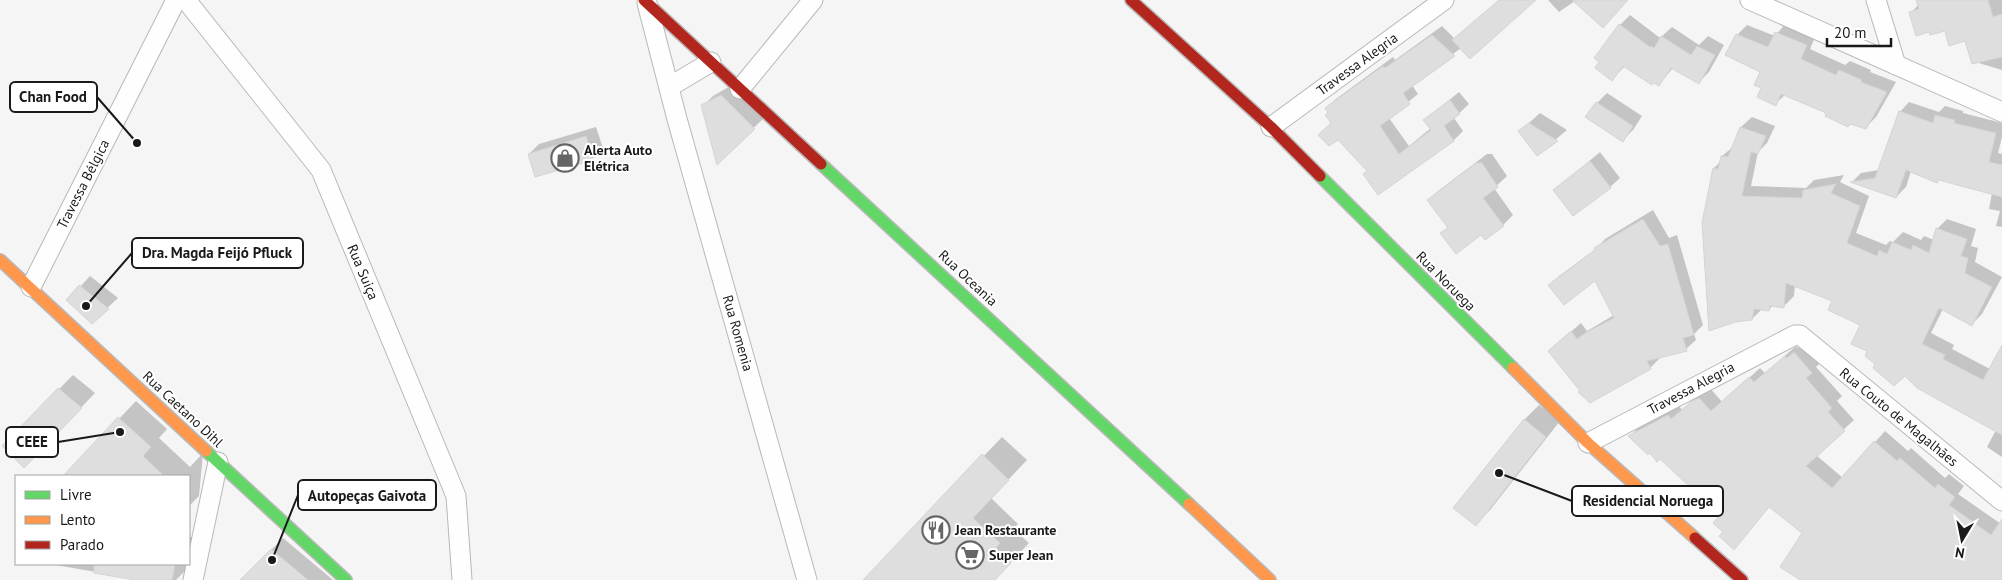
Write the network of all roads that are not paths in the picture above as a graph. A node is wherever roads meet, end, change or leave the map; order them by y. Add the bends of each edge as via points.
1 (176, 0) edge
2 (186, 0) edge
3 (812, 0) edge
4 (1131, 0) edge
5 (1444, 0) edge
6 (1750, 0) edge
7 (1876, 0) edge
8 (645, 2) edge
9 (711, 62) junction
10 (1896, 65) junction
11 (669, 87) junction
12 (740, 89) junction
13 (2002, 112) edge
14 (1271, 127) junction
15 (0, 260) edge
16 (31, 288) junction
17 (1795, 335) joint
18 (1588, 443) junction
19 (218, 462) junction
20 (2002, 501) edge
21 (193, 580) edge
22 (346, 580) edge
23 (462, 580) edge
24 (807, 580) edge
25 (1270, 580) edge
26 (1742, 580) edge

1 - 16 street, Travessa Bélgica
2 - 23 street, Rua Suiça via 321,170 456,496
3 - 12 street
4 - 14 street, Rua Noruega
5 - 14 street, Travessa Alegria
6 - 10 street
7 - 10 street
8 - 9 street, Rua Oceania
8 - 11 street, Rua Romenia
9 - 11 street
9 - 12 street, Rua Oceania
10 - 13 street
11 - 24 street, Rua Romenia
12 - 25 street, Rua Oceania
14 - 18 street, Rua Noruega
15 - 16 street, Rua Caetano Dihl
16 - 19 street, Rua Caetano Dihl
17 - 18 street, Travessa Alegria
17 - 20 street, Rua Couto de Magalhães via 1800,335
18 - 26 street, Rua Noruega
19 - 21 street
19 - 22 street, Rua Caetano Dihl

